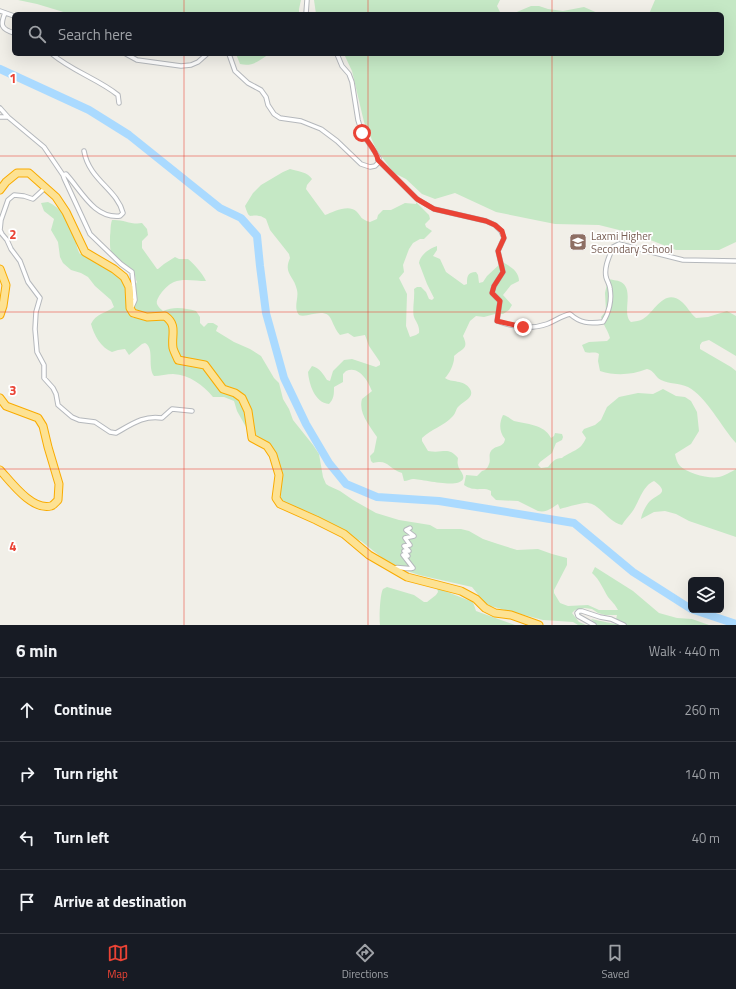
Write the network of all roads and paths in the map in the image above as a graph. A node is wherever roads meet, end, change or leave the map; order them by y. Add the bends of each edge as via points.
1 (307, 0) edge
2 (0, 11) edge
3 (5, 12) junction
4 (306, 12) edge
5 (12, 15) edge
6 (12, 32) edge
7 (55, 56) edge
8 (129, 56) edge
9 (205, 56) edge
10 (230, 56) edge
11 (339, 56) edge
12 (119, 103) dead end
13 (0, 108) edge
14 (8, 117) junction
15 (0, 118) edge
16 (84, 151) dead end
17 (378, 160) junction
18 (63, 174) junction
19 (45, 188) junction
20 (0, 190) edge
21 (736, 261) edge
22 (0, 269) edge
23 (131, 310) junction
24 (0, 315) edge
25 (0, 398) edge
26 (192, 410) dead end
27 (0, 470) edge
28 (410, 528) dead end
29 (392, 568) junction
30 (539, 625) edge
31 (594, 625) edge
32 (624, 625) edge

1 - 4 street
2 - 3 street
3 - 5 street
3 - 6 street via 1,24 5,30
7 - 12 street via 108,87 118,95
8 - 9 street via 149,63 181,66 198,62
10 - 17 street via 235,71 248,84 261,90 274,114 321,129 361,164 370,167 378,163
11 - 17 street via 352,82 362,133 377,154
13 - 14 street
14 - 15 street
14 - 18 street via 44,147
16 - 18 street via 93,173 121,206 123,213 114,217 101,212 91,205 66,174
17 - 21 street via 417,199 434,209 486,221 502,231 504,238 498,251 503,272 492,293 500,301 497,321 508,325 533,328 570,314 585,323 602,322 607,316 611,296 606,278 608,258 613,247 620,244 683,260
18 - 23 street via 90,234 132,272 135,300
19 - 20 highway via 29,173 24,172 17,173
19 - 23 highway via 56,197 66,212 85,252 124,277 129,287
19 - 26 street via 33,199 14,196 8,200 0,230 20,261 28,282 40,298 35,322 36,345 44,365 44,378 53,388 58,405 72,417 95,422 116,433 146,418 162,418 172,409
22 - 24 highway via 6,285
23 - 29 highway via 147,317 165,316 170,319 173,348 178,360 205,365 224,389 242,398 248,411 252,438 267,446 273,454 279,475 276,498 280,504 338,531 369,555
25 - 27 highway via 6,406 38,418 43,426 59,484 58,500 52,506 32,502
28 - 29 street via 406,530 414,536 405,538 410,545 404,546 409,551 404,550 408,556 403,555 413,568
29 - 30 highway via 407,577 461,591 495,613 511,615
31 - 32 street via 577,613 582,611

